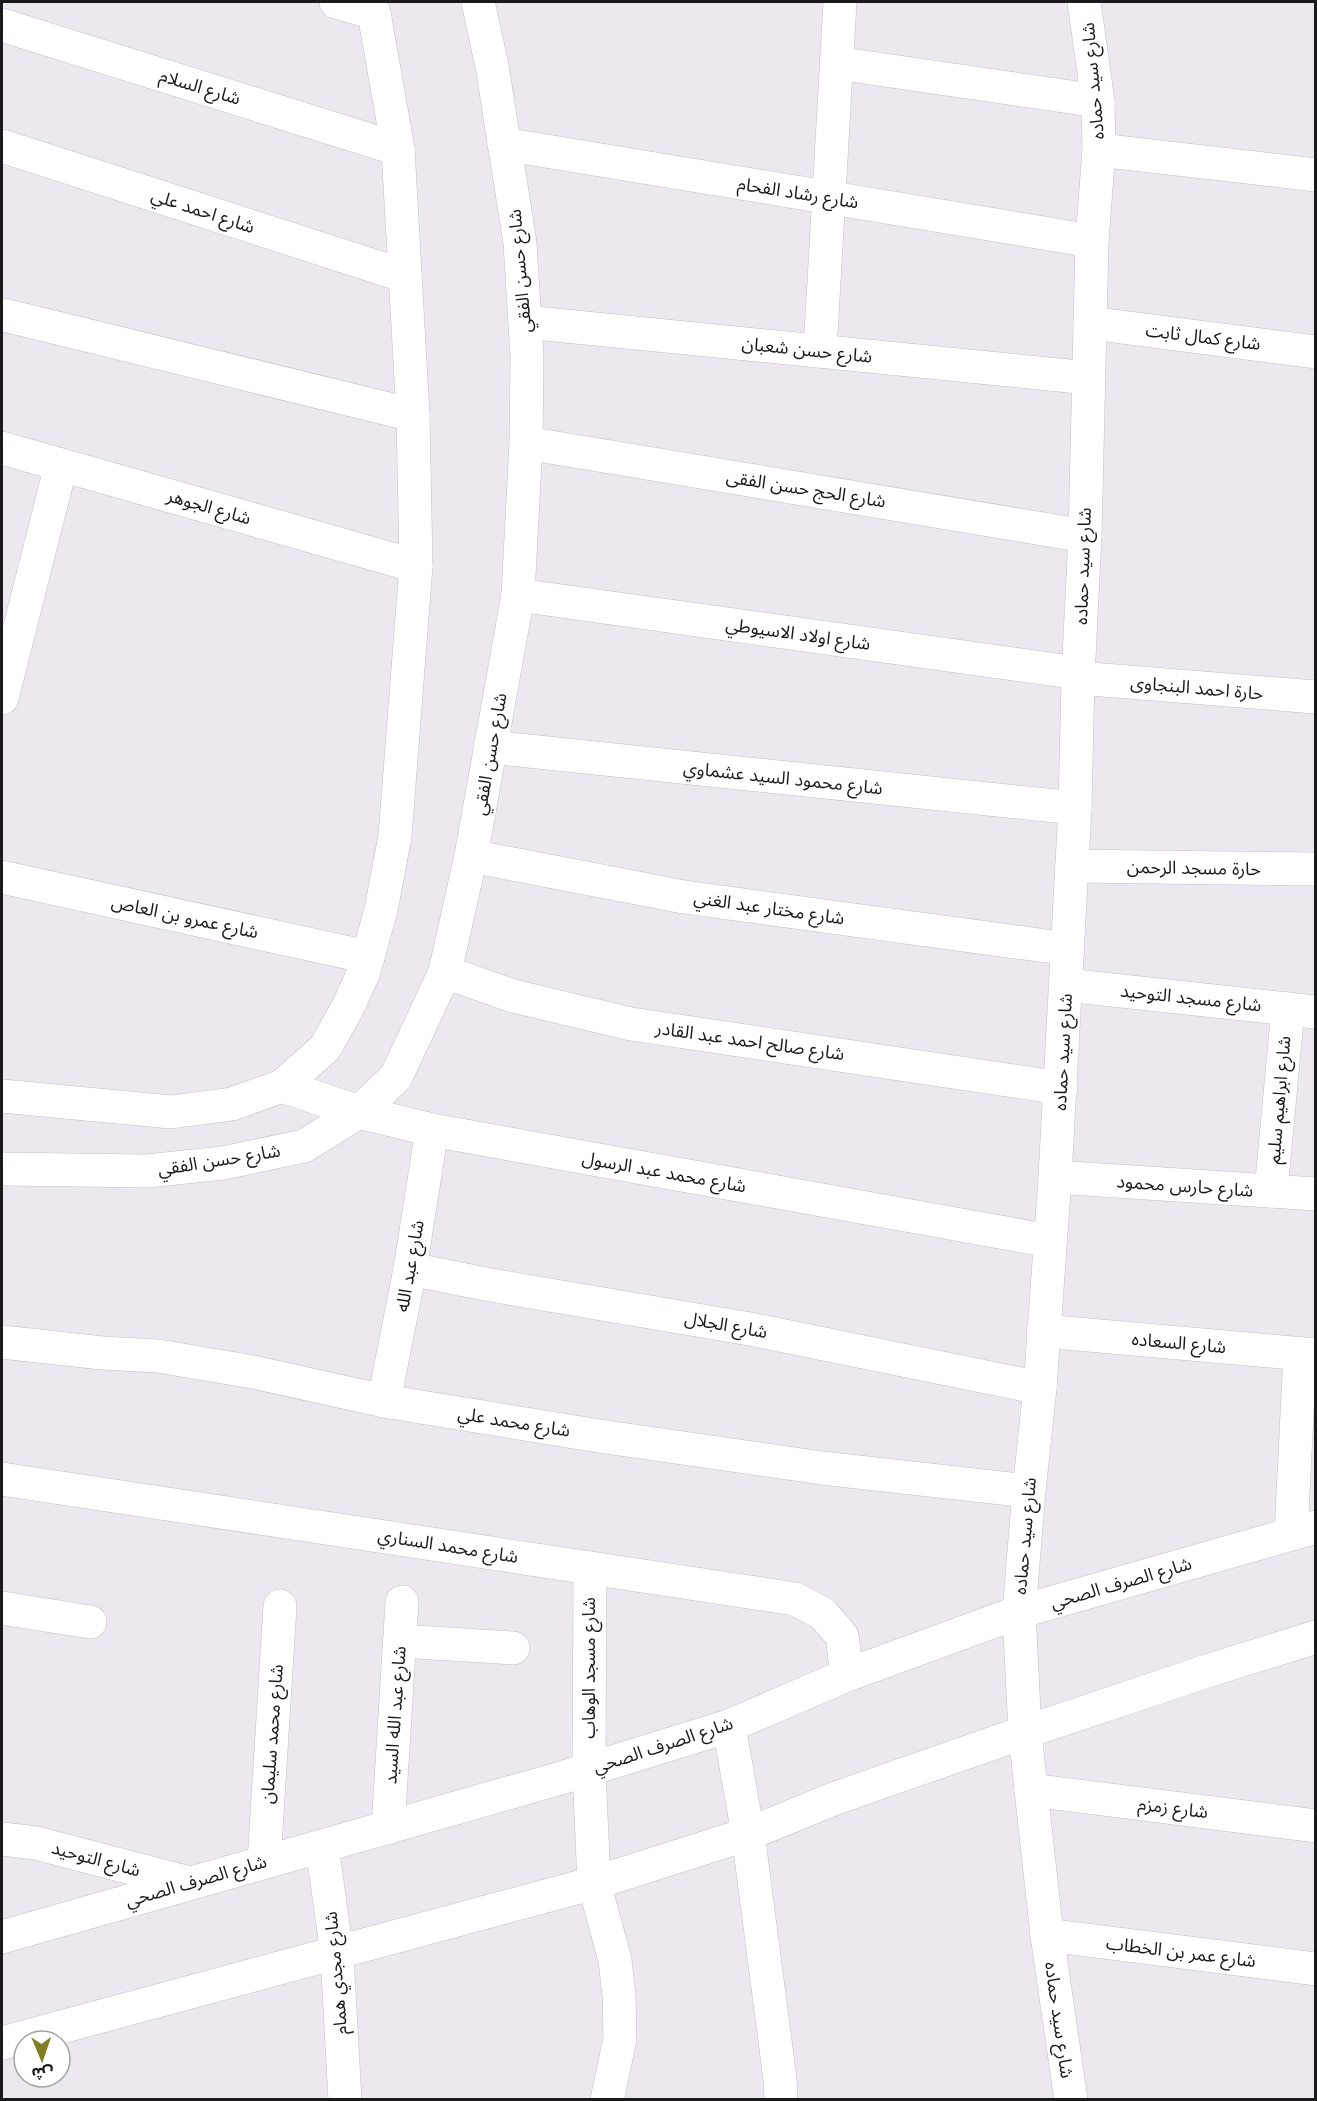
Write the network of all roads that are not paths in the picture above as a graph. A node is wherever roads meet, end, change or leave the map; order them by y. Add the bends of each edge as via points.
1 (336, 2) edge
2 (478, 2) edge
3 (840, 2) edge
4 (1084, 2) edge
5 (371, 7) edge
6 (2, 25) edge
7 (836, 63) junction
8 (1098, 100) junction
9 (504, 144) junction
10 (2, 146) edge
11 (398, 149) junction
12 (1099, 150) junction
13 (1316, 175) edge
14 (829, 198) junction
15 (1092, 241) junction
16 (405, 276) junction
17 (4, 315) dead end
18 (525, 322) junction
19 (1090, 322) junction
20 (820, 351) junction
21 (1316, 352) edge
22 (1089, 378) junction
23 (413, 416) junction
24 (526, 443) junction
25 (2, 448) edge
26 (61, 465) junction
27 (1085, 536) junction
28 (416, 566) junction
29 (518, 595) junction
30 (1078, 675) junction
31 (1316, 697) edge
32 (2, 698) edge
33 (490, 747) junction
34 (1075, 808) junction
35 (471, 856) junction
36 (1072, 866) junction
37 (1316, 869) edge
38 (2, 877) edge
39 (1068, 949) junction
40 (368, 957) junction
41 (445, 972) junction
42 (1066, 985) junction
43 (1302, 1010) edge
44 (282, 1086) junction
45 (1061, 1088) junction
46 (2, 1096) edge
47 (359, 1112) junction
48 (432, 1130) junction
49 (2, 1169) edge
50 (1055, 1177) junction
51 (1270, 1191) junction
52 (1316, 1194) edge
53 (1050, 1241) junction
54 (410, 1269) junction
55 (1043, 1331) junction
56 (2, 1342) edge
57 (1308, 1354) edge
58 (1040, 1388) junction
59 (384, 1401) junction
60 (2, 1479) edge
61 (1029, 1491) junction
62 (1303, 1531) edge
63 (590, 1568) junction
64 (402, 1602) dead end
65 (280, 1606) dead end
66 (1019, 1612) junction
67 (2, 1615) edge
68 (90, 1622) dead end
69 (1316, 1637) edge
70 (400, 1641) junction
71 (513, 1648) dead end
72 (847, 1675) junction
73 (729, 1726) junction
74 (1025, 1732) junction
75 (588, 1769) junction
76 (1031, 1790) junction
77 (1316, 1826) edge
78 (388, 1828) junction
79 (748, 1834) junction
80 (2, 1839) edge
81 (321, 1846) junction
82 (264, 1862) junction
83 (189, 1883) junction
84 (594, 1883) junction
85 (1047, 1935) junction
86 (2, 1937) edge
87 (337, 1954) junction
88 (1316, 1969) edge
89 (2, 2043) edge
90 (345, 2100) edge
91 (607, 2100) edge
92 (781, 2100) edge
93 (1071, 2100) edge

1 - 5 street
2 - 9 street, شارع حسن الفقي
3 - 7 street
4 - 8 street, شارع سيد حماده
5 - 11 street
6 - 11 street, شارع السلام
7 - 8 street
7 - 14 street
8 - 12 street, شارع سيد حماده
9 - 14 street, شارع رشاد الفحام
9 - 18 street, شارع حسن الفقي via 520,243
10 - 16 street, شارع احمد علي
11 - 16 street
12 - 13 street
12 - 15 street, شارع سيد حماده
14 - 15 street, شارع رشاد الفحام
14 - 20 street
15 - 19 street, شارع سيد حماده
16 - 23 street
17 - 23 street
18 - 20 street, شارع حسن شعبان
18 - 24 street, شارع حسن الفقي
19 - 21 street, شارع كمال ثابت
19 - 22 street, شارع سيد حماده
20 - 22 street, شارع حسن شعبان
22 - 27 street, شارع سيد حماده
23 - 28 street
24 - 27 street, شارع الحج حسن الفقى
24 - 29 street, شارع حسن الفقي
25 - 26 street, شارع الجوهر
26 - 28 street, شارع الجوهر
26 - 32 street
27 - 30 street, شارع سيد حماده
28 - 40 street via 395,836
29 - 30 street, شارع اولاد الاسيوطي
29 - 33 street, شارع حسن الفقي
30 - 31 street, حارة احمد البنجاوى
30 - 34 street, شارع سيد حماده
33 - 34 street, شارع محمود السيد عشماوي
33 - 35 street, شارع حسن الفقي
34 - 36 street, شارع سيد حماده
35 - 39 street, شارع مختار عبد الغني via 684,897
35 - 41 street, شارع حسن الفقي
36 - 37 street, حارة مسجد الرحمن
36 - 39 street, شارع سيد حماده
38 - 40 street, شارع عمرو بن العاص
39 - 42 street, شارع سيد حماده
40 - 44 street via 348,1007 325,1048
41 - 45 street, شارع صالح احمد عبد القادر via 513,996 631,1024
41 - 47 street, شارع حسن الفقي via 396,1077
42 - 43 street, شارع مسجد التوحيد
42 - 45 street, شارع سيد حماده
43 - 51 street, شارع ابراهيم سليم
44 - 46 street via 232,1104 171,1112
44 - 47 street, شارع محمد عبد الرسول
45 - 50 street, شارع سيد حماده
47 - 48 street, شارع محمد عبد الرسول
47 - 49 street, شارع حسن الفقي via 304,1146 223,1163 147,1171
48 - 53 street, شارع محمد عبد الرسول
48 - 54 street, شارع عبد الله
50 - 51 street, شارع حارس محمود
50 - 53 street, شارع سيد حماده
51 - 52 street, شارع حارس محمود
53 - 55 street, شارع سيد حماده
54 - 58 street, شارع الجلال via 750,1329
54 - 59 street, شارع عبد الله
55 - 57 street, شارع السعاده
55 - 58 street, شارع سيد حماده
56 - 59 street, شارع محمد علي via 158,1356
57 - 62 street
58 - 61 street, شارع سيد حماده
59 - 61 street, شارع محمد علي via 822,1468
60 - 63 street, شارع محمد السناري
61 - 66 street, شارع سيد حماده
62 - 66 street, شارع الصرف الصحي
63 - 72 street, شارع محمد السناري via 795,1599 822,1613 842,1636
63 - 75 street, شارع مسجد الوهاب
64 - 70 street, شارع عبد الله السيد
65 - 82 street, شارع محمد سليمان
66 - 72 street, شارع الصرف الصحي
66 - 74 street, شارع سيد حماده
67 - 68 street
69 - 74 street
70 - 71 street
70 - 78 street, شارع عبد الله السيد
72 - 73 street, شارع الصرف الصحي
73 - 75 street, شارع الصرف الصحي
73 - 79 street
74 - 76 street, شارع سيد حماده
74 - 79 street via 836,1798
75 - 78 street, شارع الصرف الصحي
75 - 84 street, شارع مسجد الوهاب
76 - 77 street, شارع زمزم
76 - 85 street, شارع سيد حماده
78 - 81 street, شارع الصرف الصحي
79 - 84 street
79 - 92 street
80 - 83 street, شارع التوحيد via 36,1843
81 - 82 street, شارع الصرف الصحي
81 - 87 street, شارع مجدي همام
82 - 83 street, شارع الصرف الصحي
83 - 86 street, شارع الصرف الصحي
84 - 87 street
84 - 91 street, شارع مسجد الوهاب via 615,1960 619,1996 620,2039
85 - 88 street, شارع عمر بن الخطاب
85 - 93 street, شارع سيد حماده
87 - 89 street
87 - 90 street, شارع مجدي همام

